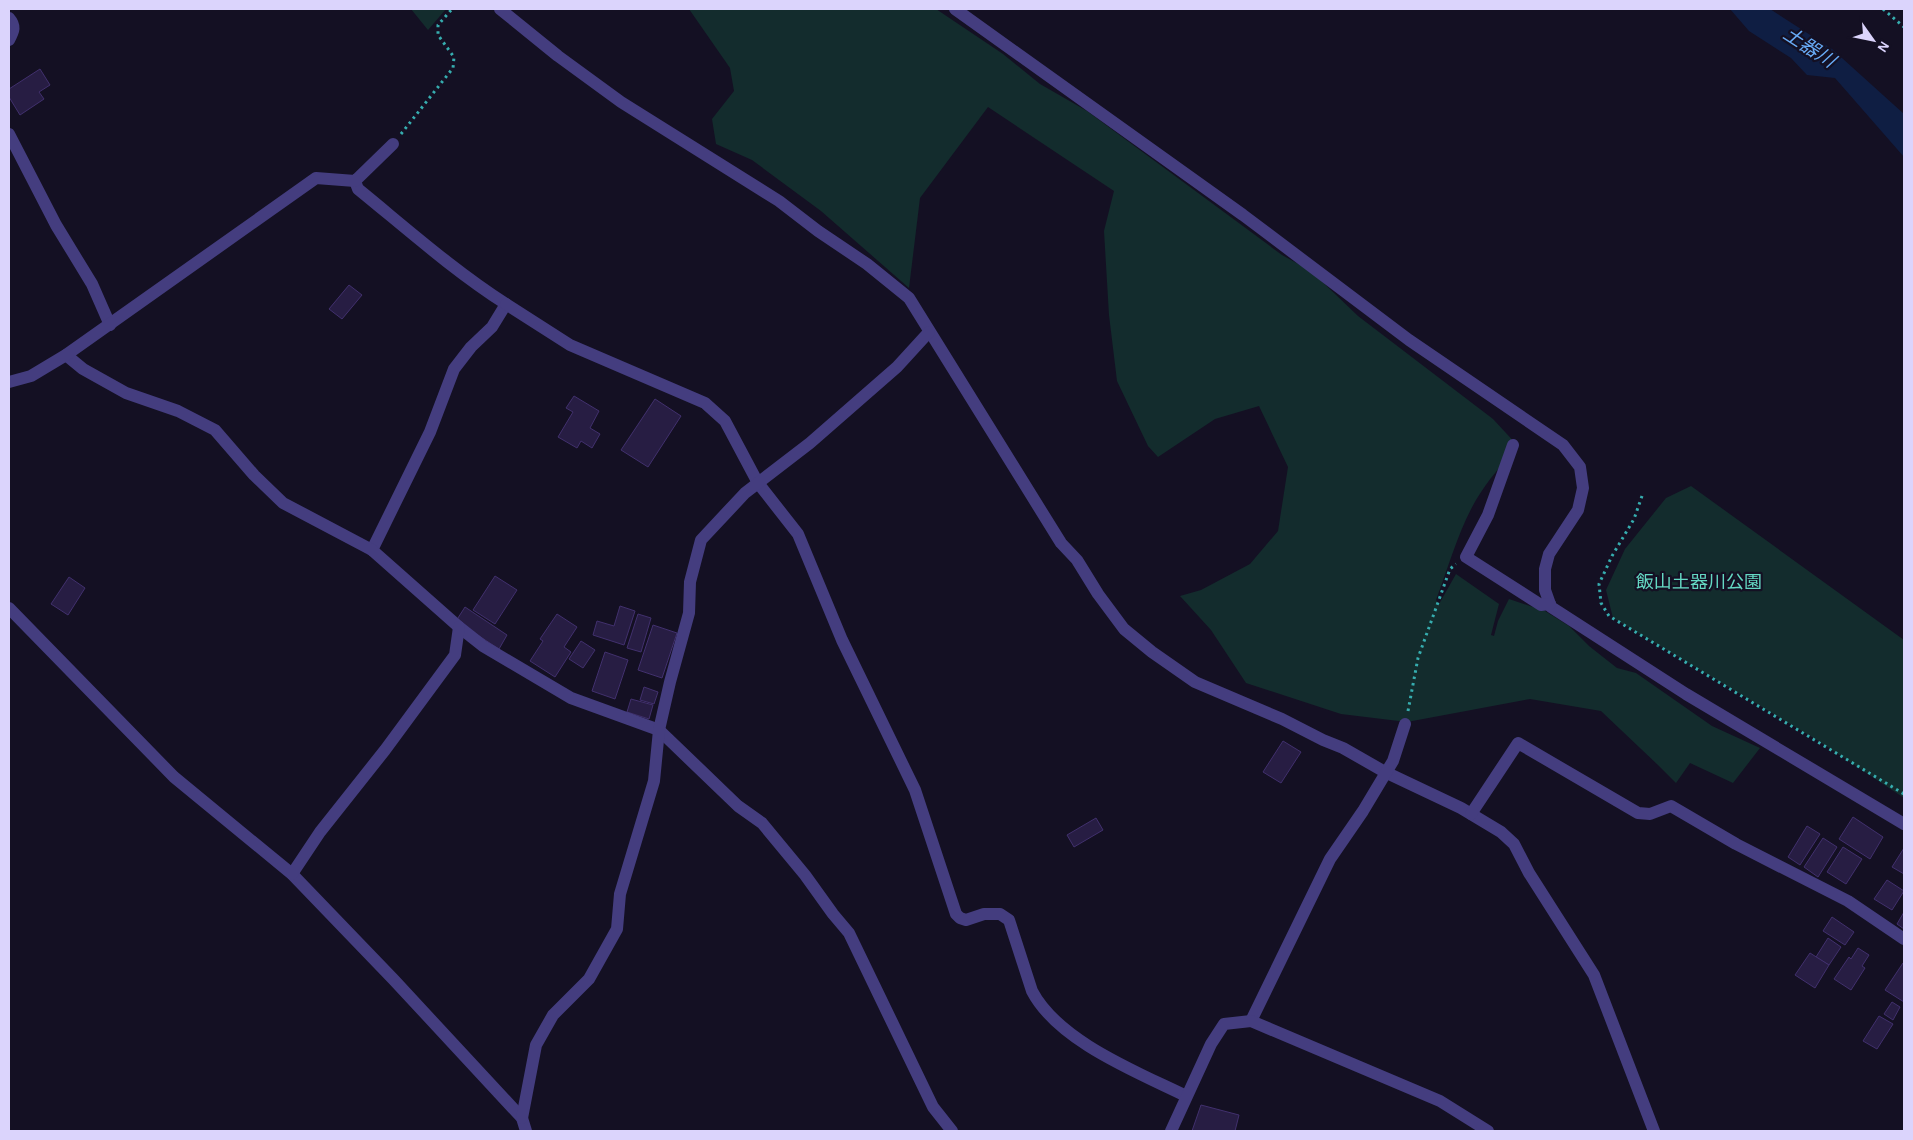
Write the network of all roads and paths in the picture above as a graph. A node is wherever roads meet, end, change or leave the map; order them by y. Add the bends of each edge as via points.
1 (452, 9) edge
2 (500, 9) edge
3 (955, 9) edge
4 (1884, 9) edge
5 (9, 18) edge
6 (1904, 27) edge
7 (9, 40) edge
8 (9, 134) edge
9 (393, 144) joint
10 (354, 182) junction
11 (506, 304) junction
12 (110, 325) junction
13 (929, 332) junction
14 (66, 355) junction
15 (9, 382) edge
16 (1513, 445) dead end
17 (758, 483) junction
18 (1642, 496) dead end
19 (372, 550) junction
20 (1450, 569) dead end
21 (1550, 604) junction
22 (9, 608) edge
23 (459, 627) junction
24 (1406, 724) joint
25 (659, 730) junction
26 (1385, 772) junction
27 (1904, 794) edge
28 (1471, 814) junction
29 (1904, 824) edge
30 (292, 874) junction
31 (1904, 939) edge
32 (1251, 1021) junction
33 (1186, 1096) junction
34 (522, 1118) junction
35 (526, 1131) edge
36 (952, 1131) edge
37 (1171, 1131) edge
38 (1488, 1131) edge
39 (1654, 1131) edge

1 - 9 path via 438,25 438,35 454,57 453,68
2 - 13 street via 621,102 779,200 867,264 909,298
3 - 21 street via 1243,215 1410,340 1563,444 1580,467 1582,488 1578,510 1549,554 1544,569 1545,590
4 - 6 path
5 - 7 street via 14,24 14,32
8 - 12 street via 92,284
9 - 10 street
10 - 11 street via 358,189 483,290
10 - 12 street via 316,178
11 - 17 street via 570,345 705,403 725,421
11 - 19 street via 492,327 454,369 430,432
12 - 14 street
13 - 17 street via 896,367 810,443
13 - 26 street via 1061,543 1077,560 1124,629 1194,682 1282,719
14 - 15 street via 32,376
14 - 19 street via 82,369 126,393 178,411 214,430 283,503
16 - 21 street via 1488,515 1466,557 1541,605
17 - 25 street via 701,540 690,582 688,613
17 - 33 street via 798,534 842,640 915,790 956,914 966,920 984,914 1000,914 1009,920 1032,991 1053,1018 1088,1046
18 - 27 path via 1634,519 1599,584 1601,603 1609,616
19 - 23 street
20 - 24 path via 1418,658
21 - 29 street via 1686,694
22 - 30 street via 174,777
23 - 25 street via 483,646 571,698
23 - 30 street via 456,655 320,832
24 - 26 street via 1393,761
25 - 34 street via 654,781 620,894 617,929 588,979 553,1015 536,1045
25 - 36 street via 738,806 762,823 849,933 933,1106
26 - 28 street
26 - 32 street via 1330,859
28 - 31 street via 1518,742 1638,813 1650,814 1671,806 1736,844 1848,901
28 - 39 street via 1514,844 1529,874 1594,975
30 - 34 street
32 - 33 street via 1224,1024
32 - 38 street via 1440,1101
33 - 37 street
34 - 35 street

